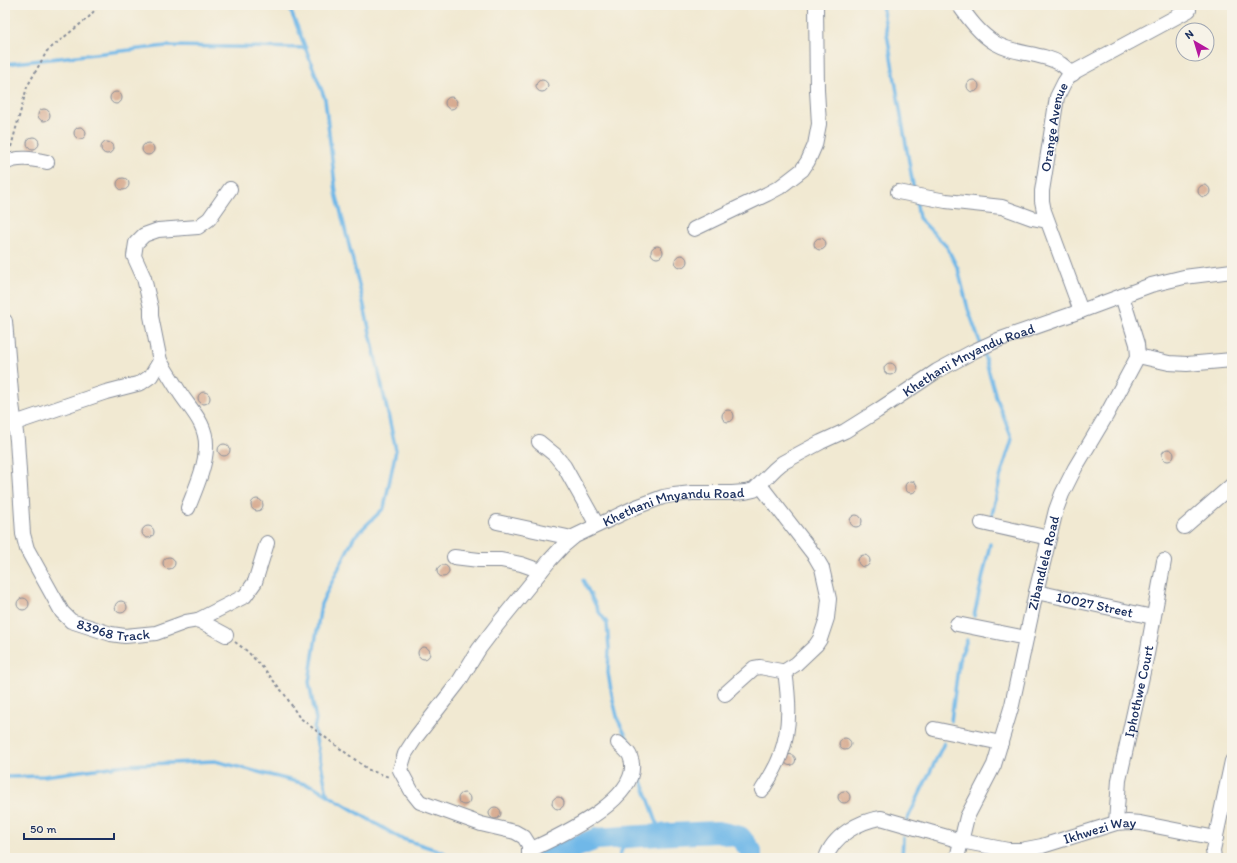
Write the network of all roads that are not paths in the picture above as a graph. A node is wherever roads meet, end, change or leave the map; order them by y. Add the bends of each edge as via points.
1 (816, 5) edge
2 (959, 5) edge
3 (1189, 10) dead end
4 (1073, 74) junction
5 (6, 162) edge
6 (47, 162) dead end
7 (230, 189) dead end
8 (898, 192) dead end
9 (1047, 221) junction
10 (694, 229) dead end
11 (1232, 271) edge
12 (1122, 296) junction
13 (1081, 311) junction
14 (5, 321) edge
15 (1138, 356) junction
16 (1232, 360) edge
17 (160, 361) junction
18 (15, 423) junction
19 (539, 442) dead end
20 (760, 485) junction
21 (1232, 485) edge
22 (188, 508) dead end
23 (497, 522) dead end
24 (982, 522) dead end
25 (597, 525) junction
26 (1184, 527) dead end
27 (572, 538) junction
28 (1050, 538) junction
29 (267, 543) dead end
30 (454, 557) dead end
31 (1164, 561) dead end
32 (541, 571) junction
33 (1036, 592) junction
34 (1153, 617) junction
35 (198, 620) junction
36 (957, 624) dead end
37 (226, 635) road end
38 (1026, 638) junction
39 (786, 671) junction
40 (725, 694) dead end
41 (934, 729) dead end
42 (618, 743) dead end
43 (1001, 743) junction
44 (1232, 760) edge
45 (762, 790) dead end
46 (1116, 822) junction
47 (1216, 838) junction
48 (961, 841) junction
49 (530, 854) edge
50 (826, 858) edge
51 (957, 858) edge
52 (1214, 858) edge

1 - 10 street via 819,124 815,145 808,161 802,170 780,187
2 - 4 street via 972,23 996,44 1013,51 1047,58 1061,64
3 - 4 street, Orange Avenue
4 - 9 street, Orange Avenue via 1064,83 1057,97 1042,191
5 - 6 street via 19,158
7 - 17 street via 210,219 198,227 158,230 144,235 136,242 134,256 144,278
8 - 9 street via 946,201 1002,206
9 - 13 street, Orange Avenue
11 - 12 street, Khethani Mnyandu Road via 1184,277 1151,285
12 - 13 street, Khethani Mnyandu Road
12 - 15 street via 1137,344
13 - 20 street, Khethani Mnyandu Road via 998,340 937,371 845,431 782,463
14 - 18 street, 83968 Track
15 - 16 street via 1187,364
15 - 28 street, Zibandlela Road via 1065,488 1056,510
17 - 18 street via 151,376 141,383 106,392
17 - 22 street via 197,417 205,435 203,464
18 - 35 street, 83968 Track via 23,534 27,549 62,612 76,623 125,636 156,633
19 - 25 street via 555,454 564,466
20 - 25 street, Khethani Mnyandu Road via 745,492 692,493 663,497
20 - 39 street via 819,562 829,599 827,618 820,639
21 - 26 street
23 - 27 street
24 - 28 street
25 - 27 street, Khethani Mnyandu Road
27 - 32 street, Khethani Mnyandu Road
28 - 33 street, Zibandlela Road
29 - 35 street, 83968 Track via 255,582 245,596
30 - 32 street via 501,560
31 - 34 street, Iphothwe Court
32 - 49 street, Khethani Mnyandu Road via 479,649 458,683 416,737 405,754 400,770 420,802 481,824 515,832 527,841
33 - 34 street, 10027 Street
33 - 38 street, Zibandlela Road
34 - 46 street, Iphothwe Court via 1119,780
35 - 37 street
36 - 38 street
38 - 43 street, Zibandlela Road
39 - 40 street via 754,668
39 - 45 street via 789,715 784,744 781,755
41 - 43 street
42 - 49 street via 630,756 632,765 624,789 581,824
43 - 48 street, Zibandlela Road via 994,765 967,818
44 - 47 street
46 - 47 street, Ikhwezi Way via 1140,823
46 - 48 street, Ikhwezi Way via 1042,846 1021,850
47 - 52 street
48 - 50 street via 881,818 872,819 855,826 834,842
48 - 51 street, Zibandlela Road

